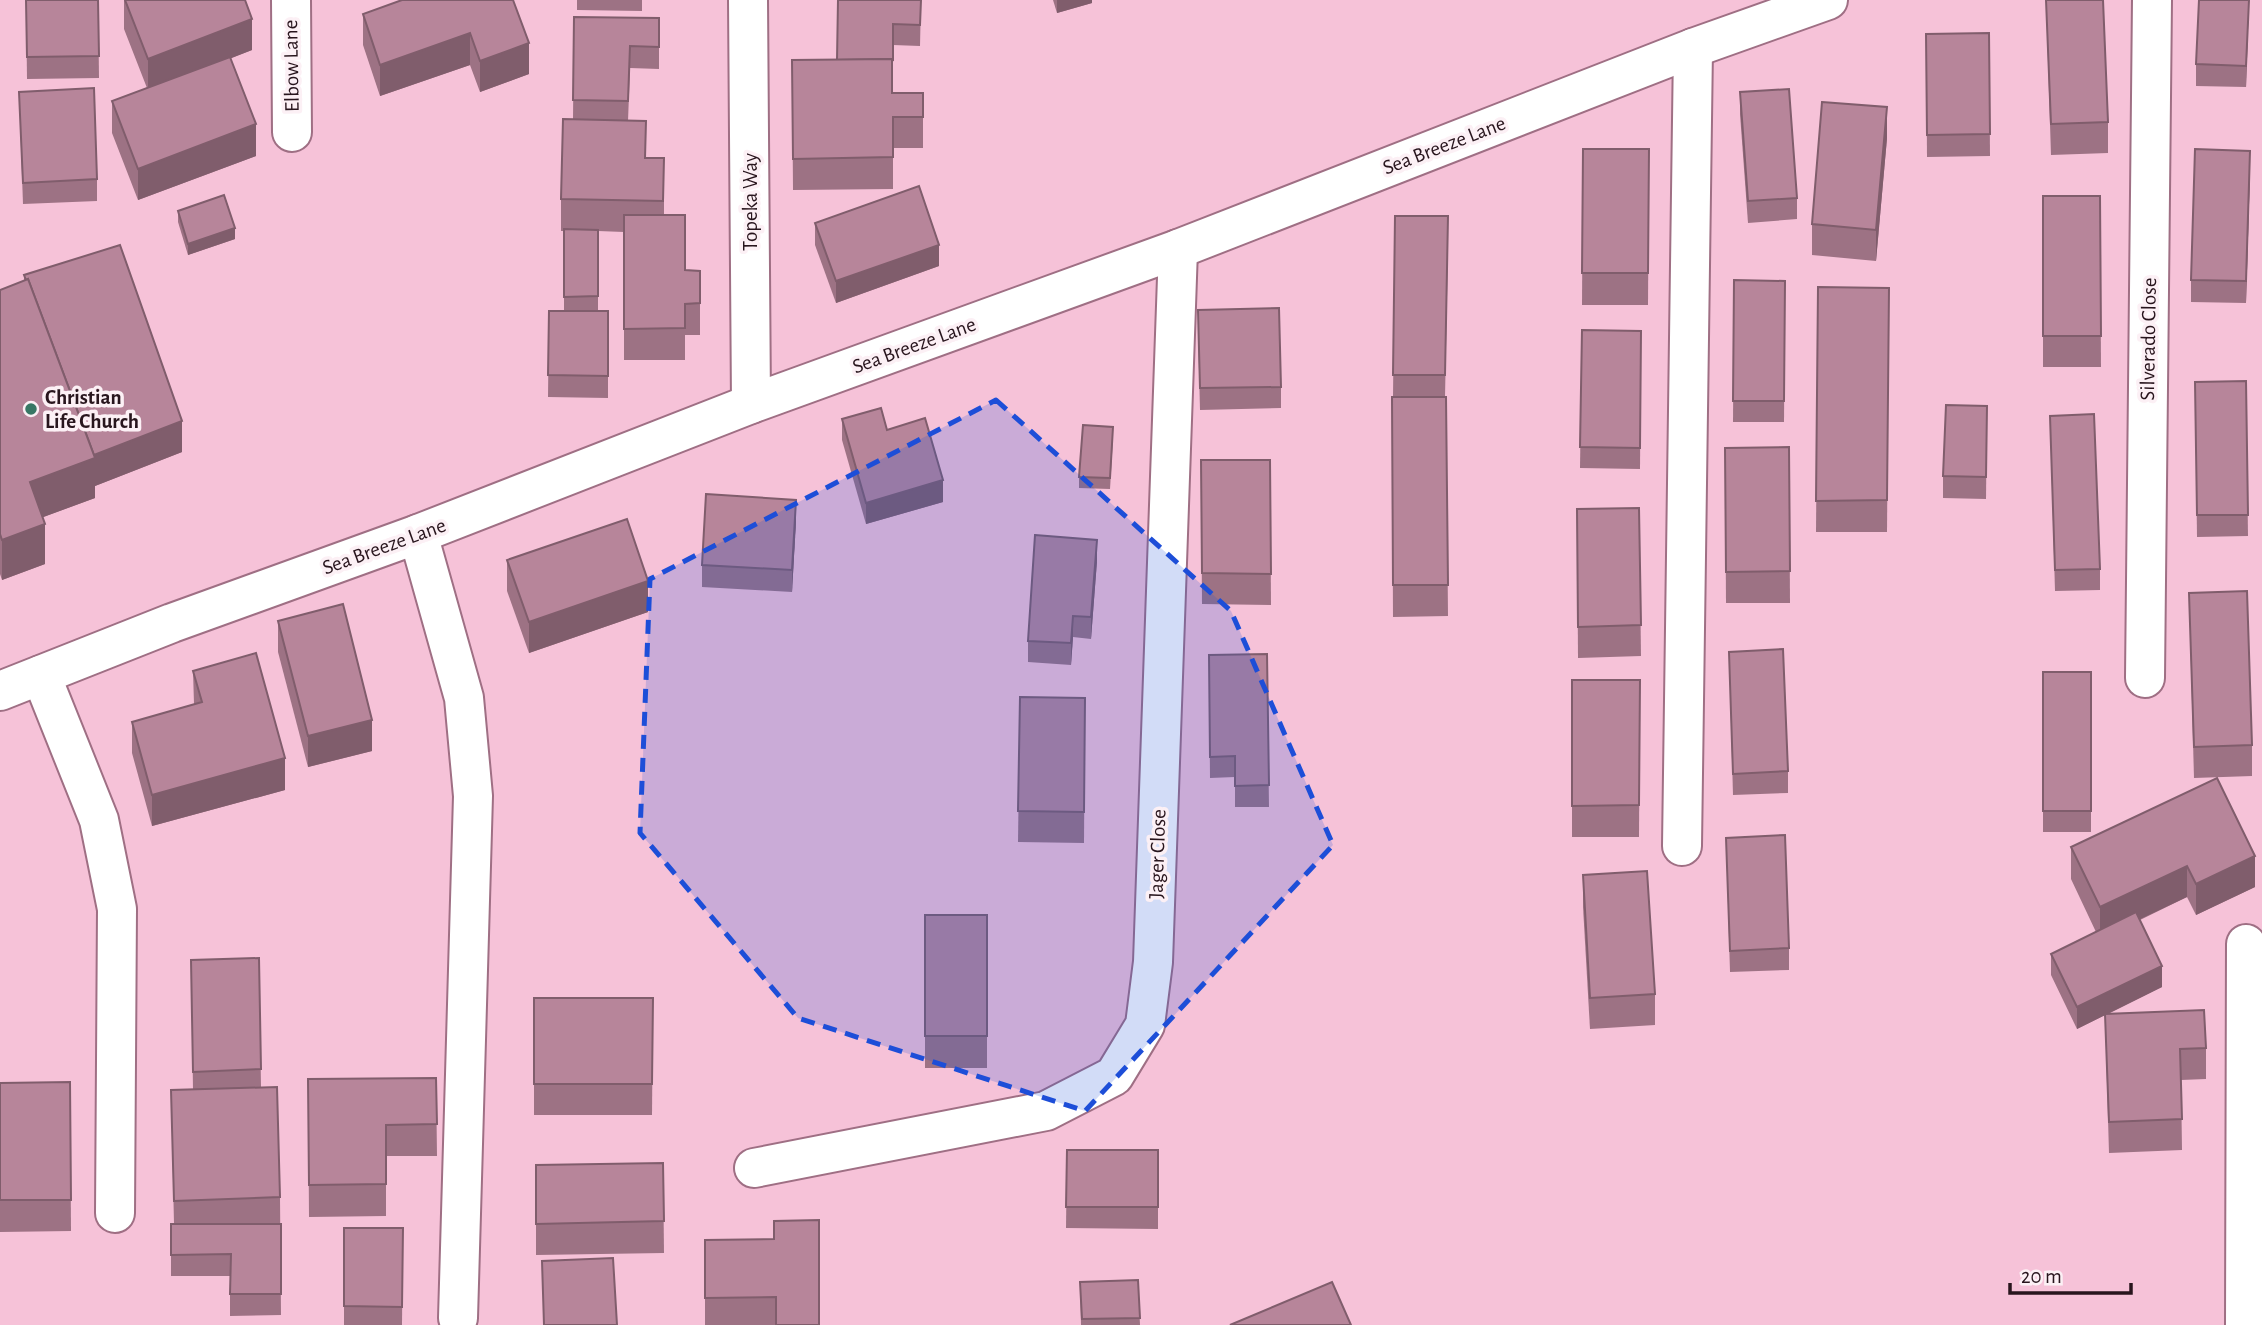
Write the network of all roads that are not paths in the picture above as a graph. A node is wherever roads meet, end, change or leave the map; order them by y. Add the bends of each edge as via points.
1 (291, 0) edge
2 (748, 0) edge
3 (1828, 0) edge
4 (2152, 0) edge
5 (1693, 48) junction
6 (292, 132) dead end
7 (1178, 249) junction
8 (751, 404) junction
9 (418, 534) junction
10 (41, 675) junction
11 (2145, 678) dead end
12 (0, 691) edge
13 (1682, 846) dead end
14 (2246, 944) dead end
15 (754, 1168) dead end
16 (115, 1213) dead end
17 (458, 1318) dead end
18 (2245, 1325) edge

1 - 6 street, Elbow Lane
2 - 8 street, Topeka Way
3 - 5 street, Sea Breeze Lane
4 - 11 street, Silverado Close
5 - 7 street, Sea Breeze Lane
5 - 13 street
7 - 8 street, Sea Breeze Lane
7 - 15 street, Jager Close via 1153,962 1145,1026 1114,1076 1046,1111
8 - 9 street, Sea Breeze Lane
9 - 10 street, Sea Breeze Lane
9 - 17 street via 464,698 473,796
10 - 12 street, Sea Breeze Lane
10 - 16 street via 99,820 117,909
14 - 18 street

